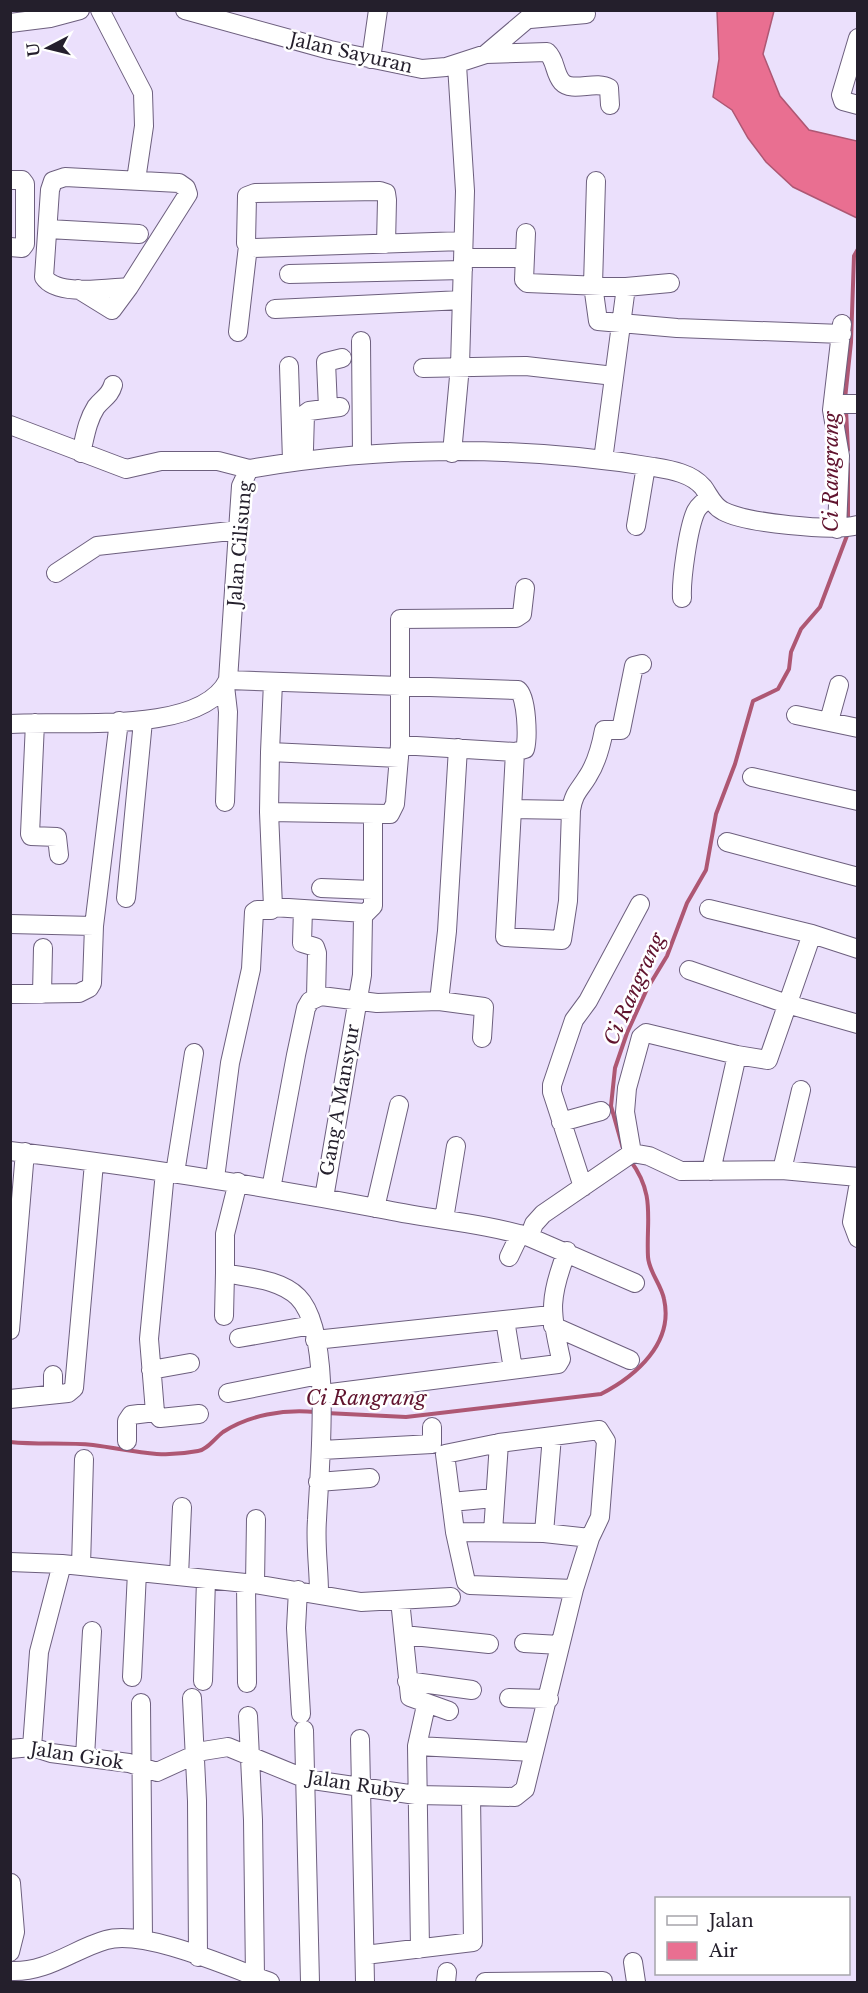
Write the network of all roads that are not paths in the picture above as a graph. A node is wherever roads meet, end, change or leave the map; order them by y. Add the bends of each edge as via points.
1 (80, 10) edge
2 (100, 10) edge
3 (186, 10) edge
4 (378, 10) edge
5 (586, 14) dead end
6 (534, 15) edge
7 (232, 16) edge
8 (10, 23) edge
9 (857, 44) edge
10 (486, 54) junction
11 (371, 59) junction
12 (457, 64) junction
13 (610, 105) dead end
14 (858, 105) edge
15 (10, 180) edge
16 (136, 180) junction
17 (596, 181) dead end
18 (48, 229) junction
19 (526, 233) dead end
20 (139, 234) dead end
21 (386, 244) junction
22 (248, 246) junction
23 (10, 247) edge
24 (463, 256) junction
25 (525, 258) junction
26 (289, 274) dead end
27 (670, 283) dead end
28 (593, 285) junction
29 (626, 287) junction
30 (462, 300) junction
31 (275, 309) dead end
32 (620, 323) junction
33 (238, 332) dead end
34 (361, 341) dead end
35 (342, 358) dead end
36 (289, 366) dead end
37 (460, 366) junction
38 (423, 368) dead end
39 (614, 376) junction
40 (113, 385) dead end
41 (846, 405) edge
42 (10, 425) edge
43 (81, 453) junction
44 (452, 453) junction
45 (362, 455) junction
46 (603, 459) junction
47 (298, 461) junction
48 (646, 466) junction
49 (249, 469) junction
50 (710, 498) junction
51 (636, 526) dead end
52 (847, 528) edge
53 (239, 530) junction
54 (56, 573) dead end
55 (525, 588) dead end
56 (682, 598) dead end
57 (642, 664) dead end
58 (273, 682) junction
59 (226, 683) junction
60 (839, 685) dead end
61 (399, 688) junction
62 (796, 715) dead end
63 (119, 721) junction
64 (143, 721) junction
65 (829, 721) junction
66 (35, 723) junction
67 (10, 724) edge
68 (858, 728) edge
69 (458, 748) junction
70 (399, 751) junction
71 (270, 752) junction
72 (515, 752) junction
73 (752, 777) dead end
74 (858, 801) edge
75 (225, 802) dead end
76 (513, 808) junction
77 (571, 810) junction
78 (269, 812) junction
79 (373, 815) junction
80 (727, 842) dead end
81 (59, 855) dead end
82 (858, 876) edge
83 (321, 888) dead end
84 (372, 890) junction
85 (126, 898) dead end
86 (640, 904) dead end
87 (273, 907) junction
88 (303, 909) junction
89 (709, 909) dead end
90 (365, 913) junction
91 (10, 924) edge
92 (94, 926) junction
93 (812, 934) junction
94 (43, 948) dead end
95 (858, 949) edge
96 (688, 970) dead end
97 (10, 994) edge
98 (42, 994) junction
99 (316, 997) junction
100 (439, 1001) junction
101 (357, 1002) junction
102 (788, 1004) junction
103 (858, 1024) edge
104 (482, 1038) dead end
105 (194, 1053) dead end
106 (737, 1055) junction
107 (801, 1090) dead end
108 (399, 1105) dead end
109 (601, 1111) dead end
110 (561, 1122) junction
111 (456, 1146) dead end
112 (18, 1152) edge
113 (625, 1157) junction
114 (94, 1163) junction
115 (782, 1170) junction
116 (711, 1171) junction
117 (170, 1173) junction
118 (858, 1177) edge
119 (215, 1178) junction
120 (238, 1182) junction
121 (583, 1187) junction
122 (858, 1188) edge
123 (271, 1189) junction
124 (324, 1198) junction
125 (375, 1208) junction
126 (444, 1219) junction
127 (525, 1236) junction
128 (858, 1238) edge
129 (567, 1251) junction
130 (509, 1257) dead end
131 (225, 1273) junction
132 (635, 1283) dead end
133 (224, 1316) dead end
134 (505, 1320) junction
135 (552, 1320) junction
136 (311, 1323) junction
137 (10, 1330) edge
138 (239, 1338) dead end
139 (630, 1360) dead end
140 (190, 1362) dead end
141 (513, 1369) junction
142 (151, 1370) junction
143 (53, 1375) dead end
144 (319, 1375) junction
145 (53, 1394) junction
146 (228, 1394) dead end
147 (10, 1399) edge
148 (322, 1407) junction
149 (155, 1412) junction
150 (199, 1414) dead end
151 (432, 1427) dead end
152 (552, 1436) junction
153 (127, 1441) dead end
154 (499, 1443) junction
155 (322, 1450) junction
156 (84, 1459) dead end
157 (370, 1478) dead end
158 (318, 1482) junction
159 (494, 1497) junction
160 (452, 1502) junction
161 (182, 1507) dead end
162 (256, 1519) dead end
163 (455, 1532) junction
164 (493, 1532) junction
165 (544, 1533) junction
166 (590, 1538) junction
167 (10, 1562) edge
168 (62, 1563) junction
169 (81, 1566) junction
170 (137, 1572) junction
171 (179, 1576) junction
172 (206, 1579) junction
173 (250, 1583) junction
174 (574, 1589) junction
175 (298, 1590) junction
176 (319, 1593) junction
177 (451, 1597) dead end
178 (400, 1600) junction
179 (92, 1631) dead end
180 (404, 1635) junction
181 (524, 1642) dead end
182 (489, 1644) dead end
183 (560, 1645) junction
184 (132, 1677) dead end
185 (203, 1681) dead end
186 (407, 1681) junction
187 (247, 1683) dead end
188 (472, 1690) dead end
189 (192, 1698) dead end
190 (509, 1698) dead end
191 (549, 1699) junction
192 (141, 1704) dead end
193 (425, 1710) dead end
194 (449, 1711) dead end
195 (248, 1716) dead end
196 (360, 1739) dead end
197 (417, 1746) junction
198 (32, 1747) junction
199 (10, 1749) edge
200 (534, 1752) junction
201 (195, 1755) junction
202 (250, 1755) junction
203 (85, 1756) junction
204 (143, 1768) junction
205 (306, 1779) junction
206 (362, 1789) junction
207 (416, 1795) junction
208 (471, 1796) junction
209 (11, 1883) edge
210 (143, 1939) junction
211 (420, 1949) junction
212 (10, 1952) edge
213 (365, 1955) junction
214 (198, 1957) junction
215 (633, 1962) dead end
216 (10, 1971) edge
217 (262, 1980) edge
218 (603, 1981) dead end
219 (310, 1983) edge
220 (365, 1983) edge
221 (485, 1983) edge
222 (636, 1983) edge

1 - 8 street
2 - 16 street via 143,93 144,126
3 - 7 street, Jalan Sayuran
4 - 11 street
5 - 6 street
6 - 10 street, Jalan Sayuran
7 - 11 street, Jalan Sayuran via 330,50
9 - 14 street via 840,96 843,101
10 - 12 street, Jalan Sayuran
10 - 13 street via 547,52 553,57 562,82 569,86 602,84 609,88
11 - 12 street, Jalan Sayuran via 422,69
12 - 24 street via 465,191
15 - 23 street via 22,180 25,184 25,244 22,248
16 - 18 street via 65,177 53,181
16 - 18 street via 179,183 188,194 129,287 78,290 48,284 44,277
17 - 28 street
18 - 20 street
19 - 25 street
21 - 22 street
21 - 22 street via 387,200 380,191 247,196
21 - 24 street
22 - 33 street
24 - 25 street
24 - 26 street
24 - 30 street
25 - 28 street via 527,283
27 - 29 street
28 - 29 street
28 - 32 street via 598,321
29 - 32 street
30 - 31 street
30 - 37 street
32 - 39 street
32 - 41 street via 842,329
34 - 45 street
35 - 47 street via 326,362 334,408 305,414
36 - 47 street
37 - 38 street
37 - 39 street via 526,366
37 - 44 street
39 - 46 street
40 - 43 street via 88,423
41 - 52 street via 840,456
42 - 43 street
43 - 49 street via 126,470 161,461 232,463
44 - 45 street, Jalan Cilisung
44 - 46 street, Jalan Cilisung
45 - 47 street, Jalan Cilisung
46 - 48 street, Jalan Cilisung
47 - 49 street, Jalan Cilisung
48 - 50 street, Jalan Cilisung via 689,476
48 - 51 street
49 - 53 street, Jalan Cilisung via 241,486
50 - 52 street, Jalan Cilisung via 722,511 746,519
50 - 56 street via 698,508 692,523
53 - 54 street via 98,546
53 - 59 street, Jalan Cilisung
55 - 61 street via 522,614 516,618 400,619
57 - 77 street via 634,666 621,730 604,730 599,752 589,775 575,792
58 - 59 street
58 - 61 street
58 - 71 street
59 - 64 street via 209,702 192,711
59 - 75 street, Jalan Cilisung
60 - 65 street
61 - 70 street
61 - 72 street via 520,690 527,735 525,749
62 - 65 street
63 - 64 street
63 - 66 street
63 - 92 street
64 - 85 street
65 - 68 street
66 - 67 street
66 - 81 street via 30,834 57,837
69 - 70 street
69 - 72 street
69 - 100 street
70 - 71 street
70 - 79 street via 394,809 390,814
71 - 78 street
72 - 76 street
73 - 74 street
76 - 77 street
76 - 77 street via 497,936 560,940 564,937
78 - 79 street
78 - 87 street
79 - 84 street
80 - 82 street
83 - 84 street
84 - 90 street, Gang A Mansyur via 373,907
86 - 110 street via 568,1033 552,1092
87 - 88 street
87 - 119 street via 254,912 254,946 230,1063
88 - 90 street
88 - 99 street via 302,943 315,947 317,953
89 - 93 street
90 - 101 street, Gang A Mansyur
91 - 92 street
92 - 98 street via 90,988 70,994
93 - 95 street
93 - 102 street
94 - 98 street
96 - 102 street
97 - 98 street
99 - 101 street
99 - 123 street via 306,1008
100 - 101 street
100 - 104 street via 484,1007
101 - 124 street, Gang A Mansyur
102 - 103 street
102 - 106 street via 769,1059
105 - 117 street
106 - 113 street via 642,1035 627,1088
106 - 116 street
107 - 115 street
108 - 125 street
109 - 110 street
110 - 121 street
111 - 126 street
112 - 114 street
112 - 137 street
113 - 116 street via 650,1156 681,1171
113 - 121 street
114 - 117 street
114 - 145 street via 74,1388
115 - 116 street
115 - 118 street
117 - 119 street
117 - 142 street via 149,1339
119 - 120 street
120 - 123 street
120 - 131 street via 225,1234
121 - 127 street via 543,1214
122 - 128 street via 852,1222
123 - 124 street
124 - 125 street
125 - 126 street
126 - 127 street via 499,1227
127 - 129 street
127 - 130 street
129 - 132 street
129 - 135 street via 555,1290
131 - 133 street
131 - 136 street via 279,1285 297,1296
134 - 135 street
134 - 136 street
134 - 141 street
135 - 139 street
135 - 141 street via 560,1363
136 - 138 street
136 - 144 street
140 - 142 street
141 - 148 street
142 - 149 street
143 - 145 street
144 - 146 street
144 - 148 street
145 - 147 street
148 - 155 street
149 - 150 street via 160,1418
149 - 153 street via 131,1415 127,1421
151 - 155 street via 432,1444
152 - 154 street
152 - 165 street
152 - 166 street via 597,1430 606,1441 600,1517
154 - 159 street
154 - 160 street via 445,1454
155 - 158 street
156 - 169 street
157 - 158 street
158 - 176 street
159 - 160 street
159 - 164 street
160 - 163 street
161 - 171 street
162 - 173 street
163 - 164 street
163 - 174 street via 468,1584
164 - 165 street
165 - 166 street
166 - 174 street
167 - 168 street
168 - 169 street
168 - 198 street via 39,1652
169 - 170 street
170 - 171 street
170 - 184 street
171 - 172 street
172 - 173 street
172 - 185 street
173 - 175 street
173 - 187 street
174 - 183 street
175 - 176 street
175 - 205 street via 296,1628
176 - 178 street via 361,1602
177 - 178 street
178 - 180 street
179 - 203 street
180 - 182 street
180 - 186 street
181 - 183 street
183 - 191 street
186 - 188 street
186 - 194 street via 411,1699
189 - 201 street
190 - 191 street
191 - 200 street
192 - 204 street
193 - 197 street
195 - 202 street
196 - 206 street
197 - 200 street
197 - 207 street
198 - 199 street, Jalan Giok
198 - 203 street, Jalan Giok
200 - 208 street, Jalan Ruby via 522,1794
201 - 202 street, Jalan Ruby via 223,1747
201 - 204 street, Jalan Ruby via 157,1772
201 - 214 street
202 - 205 street, Jalan Ruby
202 - 217 street
203 - 204 street, Jalan Giok
204 - 210 street
205 - 206 street, Jalan Ruby
205 - 219 street
206 - 207 street, Jalan Ruby
206 - 213 street
207 - 208 street, Jalan Ruby
207 - 211 street
208 - 211 street via 474,1939 470,1943
209 - 212 street via 15,1932
210 - 214 street
210 - 216 street via 118,1937 42,1967
211 - 213 street
213 - 220 street
214 - 217 street
215 - 222 street
218 - 221 street

